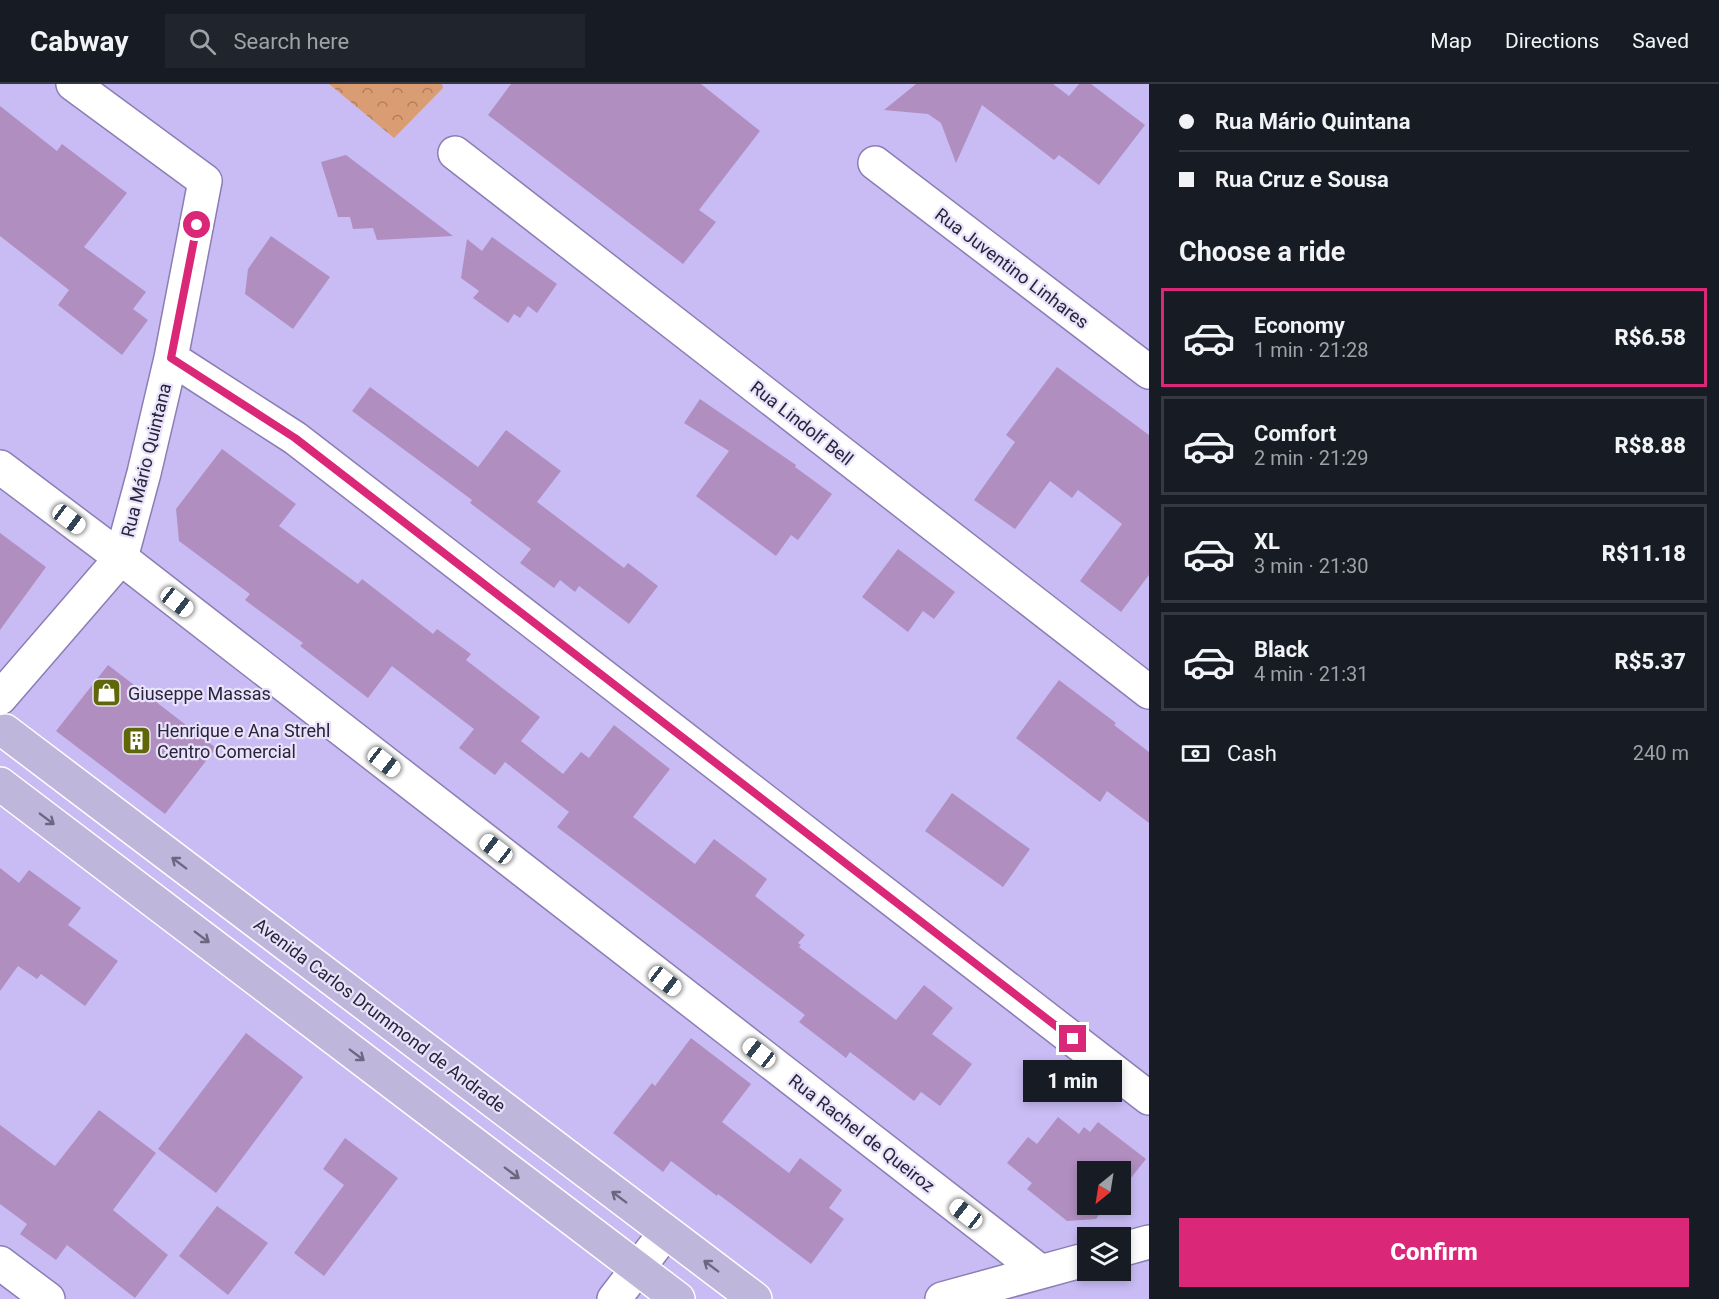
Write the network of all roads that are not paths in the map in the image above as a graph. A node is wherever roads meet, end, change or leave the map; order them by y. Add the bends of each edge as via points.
1 (73, 84) edge
2 (455, 153) dead end
3 (875, 164) dead end
4 (171, 358) junction
5 (1149, 372) edge
6 (0, 467) edge
7 (121, 558) junction
8 (1149, 692) edge
9 (0, 698) edge
10 (2, 733) edge
11 (0, 784) edge
12 (1149, 1098) edge
13 (666, 1232) junction
14 (1149, 1242) edge
15 (1131, 1247) edge
16 (1077, 1262) edge
17 (0, 1263) edge
18 (638, 1268) junction
19 (1041, 1272) junction
20 (48, 1299) edge
21 (614, 1299) edge
22 (678, 1299) edge
23 (755, 1299) edge
24 (942, 1299) edge

1 - 4 street, Rua Mário Quintana via 205,181
2 - 8 street, Rua Lindolf Bell
3 - 5 street, Rua Juventino Linhares
4 - 7 street, Rua Mário Quintana
4 - 12 street via 295,438
6 - 7 street, Rua Rachel de Queiroz
7 - 9 street, Rua Mário Quintana
7 - 19 street, Rua Rachel de Queiroz
13 -> 10 main road, Avenida Carlos Drummond de Andrade
11 -> 18 main road
13 - 18 street
23 -> 13 main road, Avenida Carlos Drummond de Andrade
14 - 15 street
16 - 19 street
17 - 20 street
18 - 21 street
18 - 22 main road
19 - 24 street

